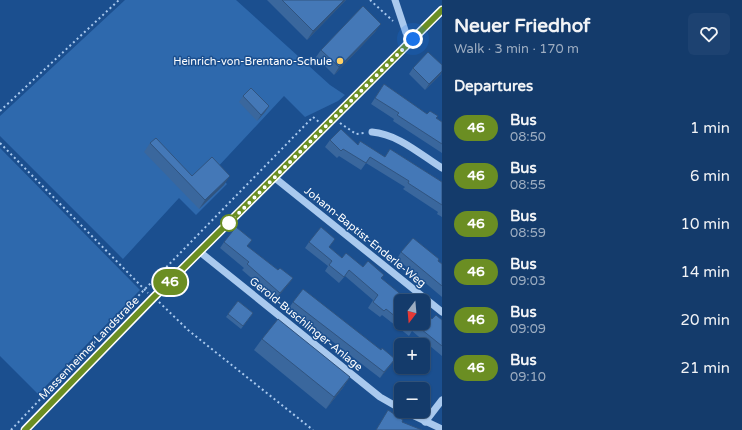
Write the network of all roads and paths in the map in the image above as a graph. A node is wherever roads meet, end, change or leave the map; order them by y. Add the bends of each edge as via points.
1 (119, 0) edge
2 (370, 0) edge
3 (395, 0) edge
4 (442, 10) edge
5 (406, 33) junction
6 (413, 39) junction
7 (0, 111) edge
8 (313, 117) dead end
9 (339, 122) dead end
10 (372, 132) joint
11 (442, 168) edge
12 (275, 178) junction
13 (200, 252) junction
14 (442, 312) edge
15 (189, 326) dead end
16 (187, 329) dead end
17 (442, 400) edge
18 (394, 405) edge
19 (417, 418) edge
20 (425, 422) junction
21 (442, 429) edge
22 (11, 430) edge
23 (25, 430) edge

1 - 7 path
2 - 5 path
3 - 5 street
4 - 6 street, Massenheimer Landstraße
5 - 6 street
6 - 12 street, Massenheimer Landstraße
8 - 22 path
9 - 10 path via 356,134
10 - 11 street via 393,137
12 - 13 street, Massenheimer Landstraße
12 - 14 street, Johann-Baptist-Enderle-Weg
13 - 18 street, Gerold-Buschlinger-Anlage via 380,397
13 - 23 street, Massenheimer Landstraße
15 - 16 path
17 - 20 street
19 - 20 street
20 - 21 street

